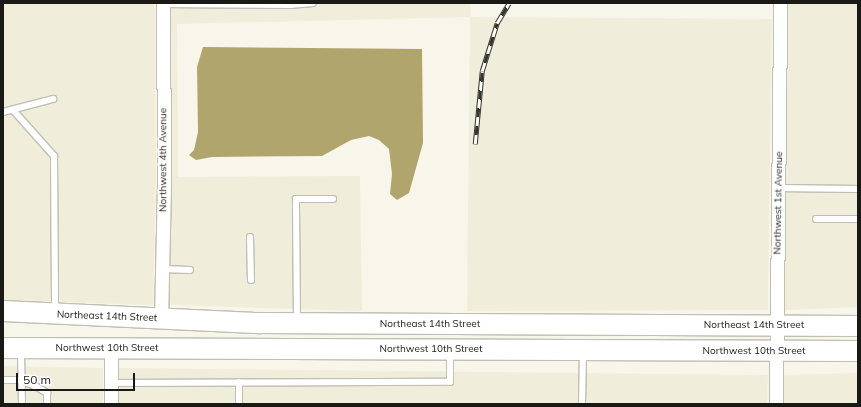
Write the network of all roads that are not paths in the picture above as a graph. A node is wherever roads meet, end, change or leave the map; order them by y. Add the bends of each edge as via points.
1 (313, 3) edge
2 (780, 3) edge
3 (163, 4) edge
4 (53, 99) dead end
5 (13, 110) junction
6 (3, 112) edge
7 (778, 188) junction
8 (858, 189) edge
9 (333, 198) dead end
10 (816, 219) dead end
11 (858, 219) edge
12 (250, 237) dead end
13 (162, 269) junction
14 (190, 270) dead end
15 (251, 280) dead end
16 (3, 311) edge
17 (56, 314) junction
18 (161, 318) junction
19 (297, 323) junction
20 (776, 325) junction
21 (858, 326) edge
22 (12, 348) edge
23 (111, 348) junction
24 (450, 349) junction
25 (583, 350) junction
26 (776, 351) junction
27 (858, 351) edge
28 (3, 380) edge
29 (21, 380) junction
30 (239, 382) junction
31 (111, 383) junction
32 (22, 404) edge
33 (47, 404) edge
34 (111, 404) edge
35 (239, 404) edge
36 (582, 404) edge
37 (776, 404) edge

1 - 3 lane
2 - 7 street, Northwest 1st Avenue
3 - 13 street, Northwest 4th Avenue
4 - 5 lane
5 - 6 lane
5 - 17 lane via 54,156
7 - 8 lane
7 - 20 street, Northwest 1st Avenue
9 - 19 lane via 296,199
10 - 11 lane
12 - 15 lane
13 - 14 lane
13 - 18 street, Northwest 4th Avenue
16 - 17 main road, Northeast 14th Street
17 - 18 main road, Northeast 14th Street
18 - 19 main road, Northeast 14th Street
19 - 20 main road, Northeast 14th Street
20 - 21 main road, Northeast 14th Street
20 - 26 street, Northwest 1st Avenue
22 - 23 main road, Northwest 10th Street
22 - 29 lane
23 - 24 main road, Northwest 10th Street
23 - 31 street
24 - 25 main road, Northwest 10th Street
24 - 30 lane via 450,382
25 - 26 main road, Northwest 10th Street
25 - 36 lane
26 - 27 main road, Northwest 10th Street
26 - 37 street, Northwest 1st Avenue
28 - 29 lane
29 - 32 lane
29 - 33 lane via 47,393
30 - 31 lane
30 - 35 lane
31 - 34 street

